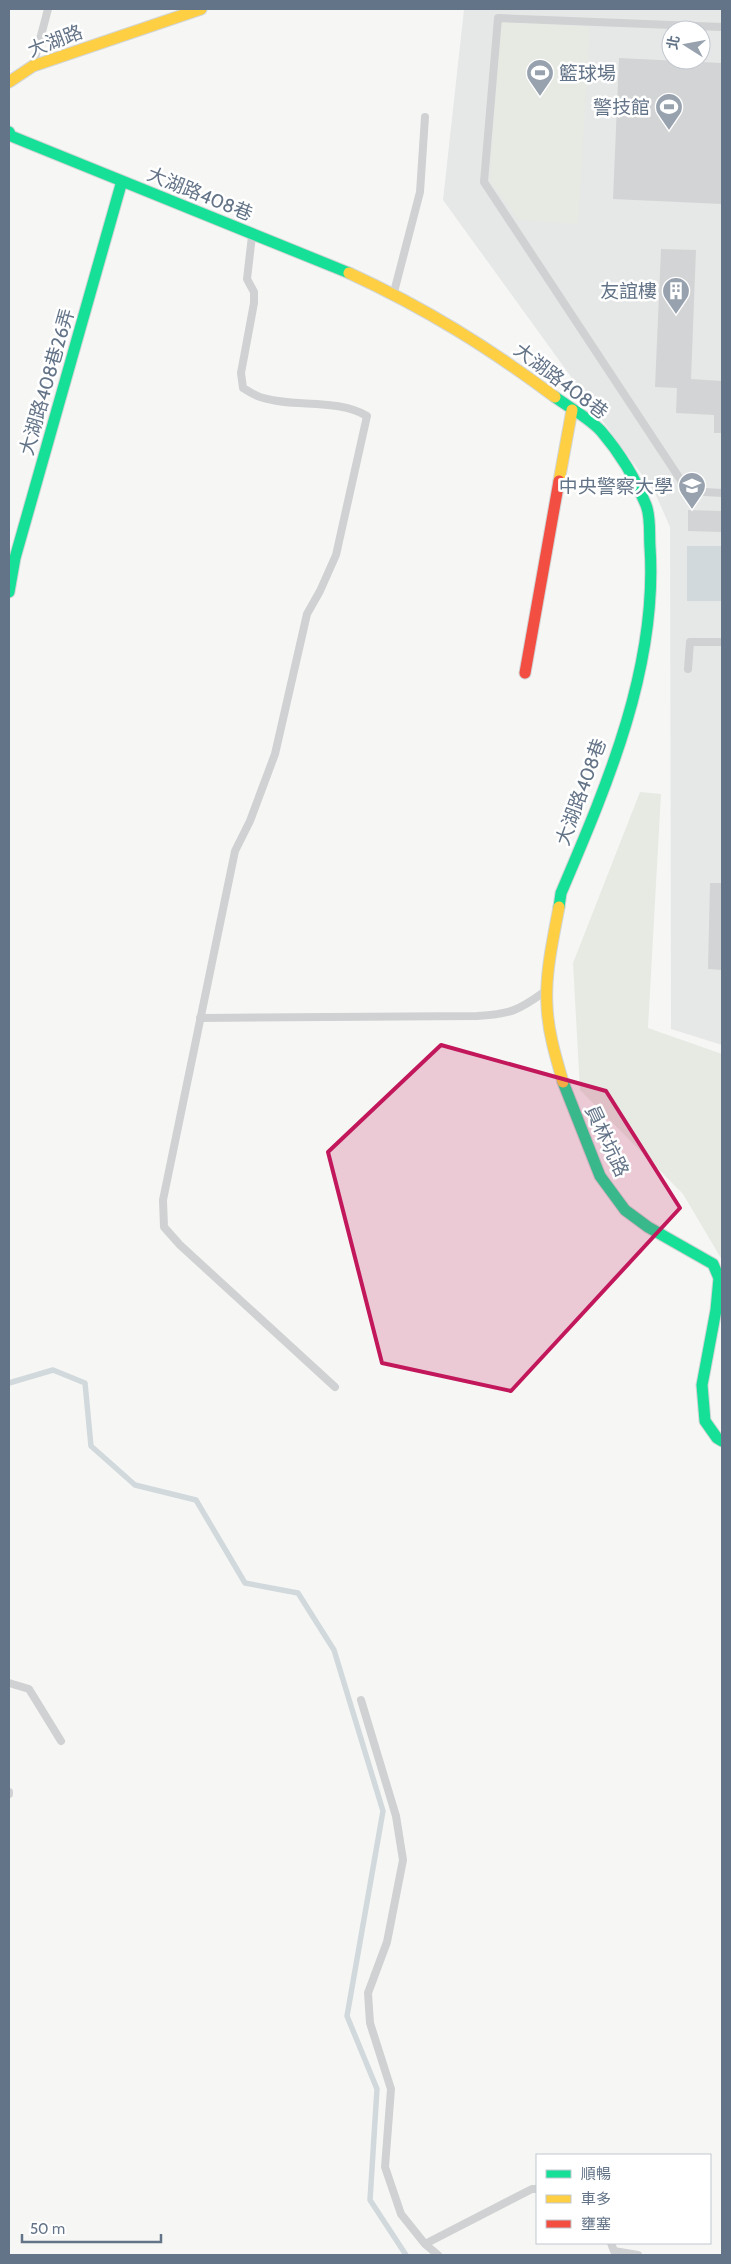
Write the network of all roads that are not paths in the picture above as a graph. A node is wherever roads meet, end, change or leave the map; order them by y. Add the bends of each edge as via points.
1 (48, 9) edge
2 (201, 9) edge
3 (722, 27) edge
4 (33, 66) junction
5 (9, 82) edge
6 (424, 117) dead end
7 (9, 132) edge
8 (122, 181) junction
9 (252, 234) junction
10 (394, 294) junction
11 (572, 410) junction
12 (722, 493) edge
13 (9, 592) edge
14 (722, 642) edge
15 (688, 669) dead end
16 (525, 672) dead end
17 (548, 989) junction
18 (547, 1006) joint
19 (200, 1018) junction
20 (336, 1387) dead end
21 (722, 1441) edge
22 (9, 1683) edge
23 (361, 1700) dead end
24 (61, 1741) dead end
25 (536, 2189) edge
26 (425, 2244) junction
27 (612, 2244) edge
28 (438, 2255) edge
29 (638, 2255) edge

1 - 4 lane
2 - 4 street, 大湖路
3 - 12 lane via 498,18 484,182 688,492
4 - 5 street, 大湖路
6 - 10 lane via 420,192
7 - 8 street, 大湖路408巷 via 11,136
8 - 9 street, 大湖路408巷
8 - 13 street, 大湖路408巷26弄 via 15,558
9 - 10 street, 大湖路408巷
9 - 19 lane via 247,279 254,292 254,304 241,373 243,388 260,397 344,408 367,416 336,555 307,614 274,754 250,821 234,851
10 - 11 street, 大湖路408巷 via 446,322
11 - 16 street
11 - 17 street, 大湖路408巷 via 600,430 627,468 648,507 651,567 646,634 628,711 602,798 561,893
14 - 15 lane via 690,642
17 - 18 street, 大湖路408巷
17 - 19 lane via 507,1014
18 - 21 street, 員林坑路 via 554,1051 564,1086 600,1176 625,1210 713,1264 719,1278 702,1385 705,1420
19 - 20 lane via 163,1200 164,1227
22 - 24 lane via 29,1689
23 - 26 lane via 396,1816 403,1860 387,1942 368,1993 370,2023 391,2089 385,2167 401,2214
25 - 26 lane
26 - 28 lane
27 - 29 lane via 614,2251

